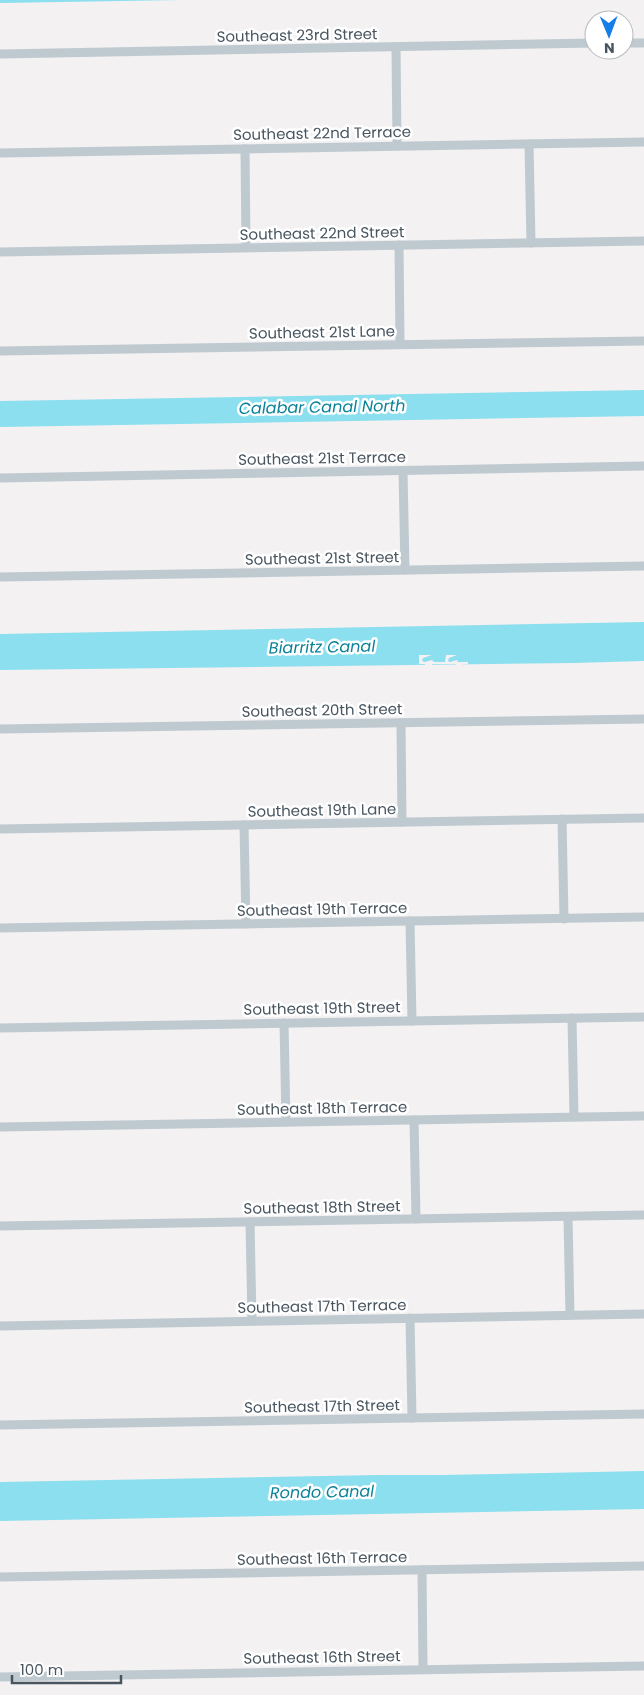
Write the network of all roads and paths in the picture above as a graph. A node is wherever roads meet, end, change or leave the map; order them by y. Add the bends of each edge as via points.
1 (584, 43) edge
2 (396, 47) junction
3 (0, 54) edge
4 (644, 142) edge
5 (530, 144) junction
6 (397, 145) junction
7 (245, 149) junction
8 (0, 153) edge
9 (644, 241) edge
10 (531, 243) junction
11 (399, 245) junction
12 (246, 248) junction
13 (0, 252) edge
14 (644, 341) edge
15 (400, 344) junction
16 (0, 351) edge
17 (644, 466) edge
18 (403, 471) junction
19 (0, 478) edge
20 (644, 566) edge
21 (405, 570) junction
22 (0, 577) edge
23 (644, 718) edge
24 (401, 723) junction
25 (0, 729) edge
26 (644, 818) edge
27 (562, 819) junction
28 (402, 822) junction
29 (244, 825) junction
30 (0, 829) edge
31 (644, 917) edge
32 (564, 919) junction
33 (410, 921) junction
34 (246, 924) junction
35 (0, 928) edge
36 (644, 1017) edge
37 (572, 1018) junction
38 (412, 1021) junction
39 (284, 1023) junction
40 (0, 1028) edge
41 (644, 1116) edge
42 (574, 1117) junction
43 (414, 1120) junction
44 (286, 1122) junction
45 (0, 1127) edge
46 (644, 1215) edge
47 (568, 1217) junction
48 (416, 1219) junction
49 (250, 1222) junction
50 (0, 1226) edge
51 (644, 1314) edge
52 (570, 1315) junction
53 (410, 1318) junction
54 (252, 1321) junction
55 (0, 1326) edge
56 (644, 1414) edge
57 (412, 1418) junction
58 (0, 1425) edge
59 (644, 1566) edge
60 (422, 1570) junction
61 (0, 1577) edge
62 (644, 1666) edge
63 (423, 1669) junction
64 (0, 1677) edge

1 - 2 street, Southeast 23rd Street
2 - 3 street, Southeast 23rd Street
2 - 6 street
4 - 5 street, Southeast 22nd Terrace
5 - 6 street, Southeast 22nd Terrace
5 - 10 street
6 - 7 street, Southeast 22nd Terrace
7 - 8 street, Southeast 22nd Terrace
7 - 12 street
9 - 10 street, Southeast 22nd Street
10 - 11 street, Southeast 22nd Street
11 - 12 street, Southeast 22nd Street
11 - 15 street
12 - 13 street, Southeast 22nd Street
14 - 15 street, Southeast 21st Lane
15 - 16 street, Southeast 21st Lane
17 - 18 street, Southeast 21st Terrace
18 - 19 street, Southeast 21st Terrace
18 - 21 street
20 - 21 street, Southeast 21st Street
21 - 22 street, Southeast 21st Street
23 - 24 street, Southeast 20th Street
24 - 25 street, Southeast 20th Street
24 - 28 street
26 - 27 street, Southeast 19th Lane
27 - 28 street, Southeast 19th Lane
27 - 32 street
28 - 29 street, Southeast 19th Lane
29 - 30 street, Southeast 19th Lane
29 - 34 street
31 - 32 street, Southeast 19th Terrace
32 - 33 street, Southeast 19th Terrace
33 - 34 street, Southeast 19th Terrace
33 - 38 street
34 - 35 street, Southeast 19th Terrace
36 - 37 street, Southeast 19th Street
37 - 38 street, Southeast 19th Street
37 - 42 street
38 - 39 street, Southeast 19th Street
39 - 40 street, Southeast 19th Street
39 - 44 street
41 - 42 street, Southeast 18th Terrace
42 - 43 street, Southeast 18th Terrace
43 - 44 street, Southeast 18th Terrace
43 - 48 street
44 - 45 street, Southeast 18th Terrace
46 - 47 street, Southeast 18th Street
47 - 48 street, Southeast 18th Street
47 - 52 street
48 - 49 street, Southeast 18th Street
49 - 50 street, Southeast 18th Street
49 - 54 street
51 - 52 street, Southeast 17th Terrace
52 - 53 street, Southeast 17th Terrace
53 - 54 street, Southeast 17th Terrace
53 - 57 street
54 - 55 street, Southeast 17th Terrace
56 - 57 street, Southeast 17th Street
57 - 58 street, Southeast 17th Street
59 - 60 street, Southeast 16th Terrace
60 - 61 street, Southeast 16th Terrace
60 - 63 street
62 - 63 street, Southeast 16th Street
63 - 64 street, Southeast 16th Street

